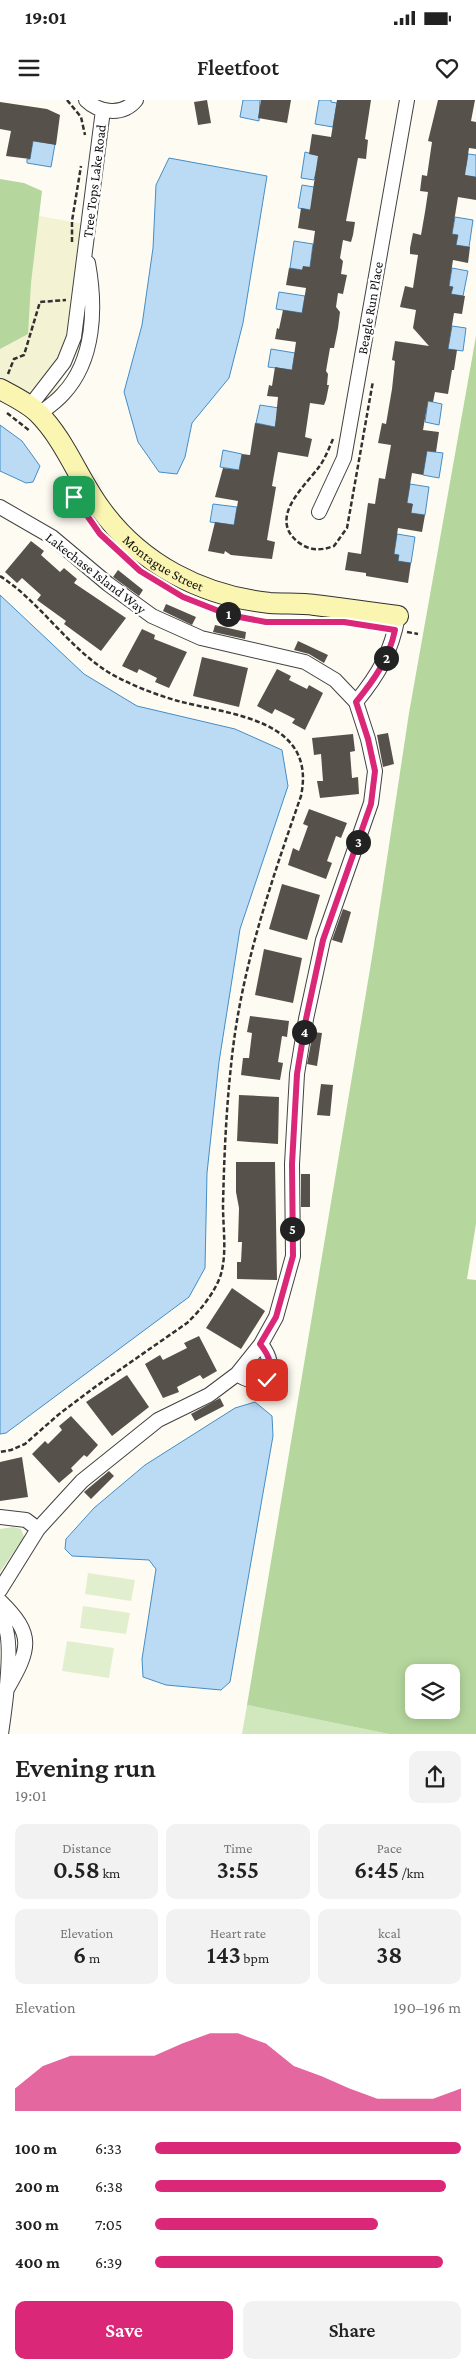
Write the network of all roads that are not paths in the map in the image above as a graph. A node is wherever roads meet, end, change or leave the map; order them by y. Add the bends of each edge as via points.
1 (86, 100) edge
2 (136, 100) edge
3 (407, 100) edge
4 (103, 110) junction
5 (2, 385) edge
6 (34, 418) junction
7 (0, 507) edge
8 (319, 512) dead end
9 (396, 623) joint
10 (356, 702) junction
11 (260, 1344) junction
12 (237, 1374) junction
13 (0, 1517) edge
14 (38, 1529) junction
15 (0, 1590) edge
16 (0, 1601) edge
17 (0, 1618) edge
18 (7, 1690) junction
19 (1, 1734) edge

1 - 4 street, Tree Tops Lake Road
2 - 4 street, Tree Tops Lake Road via 124,109
3 - 8 street, Beagle Run Place via 344,458
4 - 6 street, Tree Tops Lake Road via 79,250 74,337
5 - 6 street, Montague Street
6 - 9 street, Montague Street via 60,442 96,503 117,531 172,574 224,595 269,603 313,605
7 - 10 street, Lakechase Island Way via 52,537 152,616 201,638 305,662 335,680
9 - 10 street via 388,653 376,677
10 - 11 street, Lakechase Island Way via 375,771 371,804 323,940 306,1019 297,1074 292,1164 293,1256 276,1317
11 - 12 street, Lakechase Island Way
11 - 12 street via 270,1357 267,1380 255,1382
12 - 14 street, Lakechase Island Way via 209,1395 158,1420 82,1481
13 - 14 street via 26,1520
14 - 15 street, Lakechase Island Way
16 - 18 street via 18,1619 26,1639 21,1664
17 - 18 street via 8,1637
18 - 19 street

